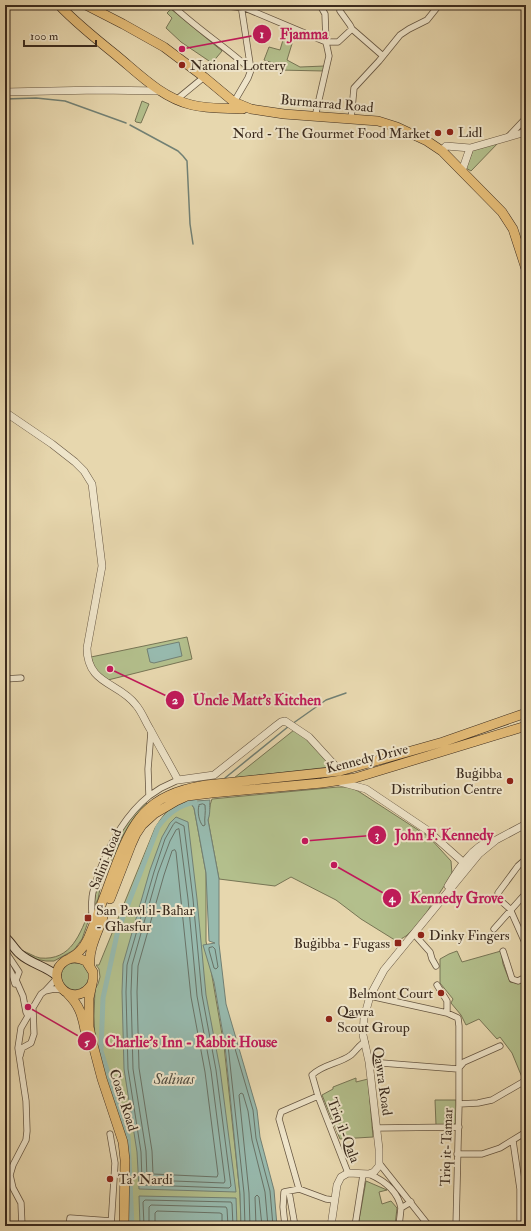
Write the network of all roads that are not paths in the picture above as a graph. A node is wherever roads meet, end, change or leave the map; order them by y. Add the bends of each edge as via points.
1 (59, 5) edge
2 (86, 5) edge
3 (172, 5) edge
4 (218, 5) edge
5 (320, 5) edge
6 (439, 5) edge
7 (241, 6) edge
8 (340, 11) dead end
9 (352, 29) junction
10 (326, 42) junction
11 (383, 56) junction
12 (250, 57) junction
13 (242, 62) junction
14 (251, 70) junction
15 (204, 77) junction
16 (144, 79) junction
17 (136, 91) junction
18 (161, 91) junction
19 (5, 92) edge
20 (176, 100) junction
21 (234, 102) junction
22 (251, 109) junction
23 (315, 117) junction
24 (526, 118) edge
25 (351, 119) junction
26 (526, 132) edge
27 (509, 136) junction
28 (470, 148) junction
29 (442, 151) junction
30 (462, 171) junction
31 (526, 269) edge
32 (5, 412) edge
33 (21, 678) dead end
34 (5, 679) edge
35 (526, 713) edge
36 (526, 726) edge
37 (151, 732) junction
38 (340, 770) junction
39 (366, 775) junction
40 (178, 780) junction
41 (338, 782) junction
42 (366, 789) junction
43 (187, 792) junction
44 (149, 796) junction
45 (526, 824) edge
46 (496, 840) junction
47 (526, 859) edge
48 (462, 868) junction
49 (526, 893) edge
50 (510, 909) junction
51 (93, 926) junction
52 (494, 929) dead end
53 (414, 934) junction
54 (5, 937) edge
55 (526, 945) edge
56 (5, 951) edge
57 (503, 951) dead end
58 (67, 960) junction
59 (5, 961) edge
60 (41, 966) junction
61 (90, 966) junction
62 (436, 966) dead end
63 (57, 977) junction
64 (526, 977) edge
65 (92, 984) junction
66 (437, 985) dead end
67 (45, 991) junction
68 (65, 992) junction
69 (370, 996) junction
70 (33, 1010) junction
71 (447, 1013) junction
72 (27, 1018) junction
73 (365, 1042) junction
74 (500, 1046) dead end
75 (20, 1058) junction
76 (369, 1062) junction
77 (458, 1069) junction
78 (523, 1082) dead end
79 (318, 1096) junction
80 (459, 1104) junction
81 (459, 1127) junction
82 (376, 1128) junction
83 (526, 1132) edge
84 (110, 1134) dead end
85 (514, 1141) junction
86 (458, 1154) junction
87 (379, 1163) junction
88 (348, 1173) junction
89 (366, 1174) junction
90 (7, 1176) edge
91 (299, 1189) junction
92 (289, 1192) junction
93 (334, 1200) junction
94 (411, 1202) junction
95 (283, 1208) junction
96 (401, 1208) junction
97 (111, 1224) edge
98 (22, 1226) edge
99 (69, 1226) edge
100 (121, 1226) edge
101 (124, 1226) edge
102 (285, 1226) edge
103 (289, 1226) edge
104 (296, 1226) edge
105 (331, 1226) edge
106 (355, 1226) edge
107 (399, 1226) edge
108 (429, 1226) edge
109 (456, 1226) edge
110 (520, 1226) edge

1 - 16 main road
2 - 15 main road, Burmarrad Road via 164,47
3 - 13 street
4 - 7 street
5 - 10 street via 325,14
6 - 11 street via 427,20 400,35
7 - 10 street
7 - 12 street
8 - 9 street
9 - 10 street via 338,42
9 - 11 street
10 - 23 street via 329,56
11 - 25 street via 354,88
12 - 13 street
12 - 14 street
13 - 14 street
14 - 21 street
15 - 20 street
15 - 21 main road, Burmarrad Road
16 - 17 street via 143,86
16 - 18 main road
17 - 18 street
17 - 19 street
18 - 20 main road
20 - 22 main road via 192,105
21 - 22 main road, Burmarrad Road
22 - 23 main road, Burmarrad Road
23 - 25 main road, Burmarrad Road
24 - 27 street
25 - 29 main road, Burmarrad Road via 378,121 397,127
26 - 27 street
27 - 28 street
28 - 29 street via 446,146
28 - 30 street
29 - 30 main road, Burmarrad Road
30 - 31 main road, Burmarrad Road via 494,202 508,220
32 - 37 street via 75,462 92,484 102,566 87,659 99,678 125,694 136,705
33 - 34 street
35 - 38 main road, Kennedy Drive via 443,742
36 - 39 main road, Kennedy Drive
37 - 40 street
37 - 44 street
38 - 40 street via 309,737 281,722 214,776
38 - 43 main road, Kennedy Drive
39 - 41 main road, Kennedy Drive
39 - 42 street
40 - 44 street
41 - 42 street
41 - 43 main road, Kennedy Drive
42 - 48 street via 438,839
43 - 51 main road, Salini Road via 169,794 143,813 130,832
43 - 61 main road, Salini Road via 154,814 136,834 91,949
44 - 51 street via 138,805 118,832 104,860 92,898
45 - 46 street
46 - 48 street
46 - 48 street via 478,848
47 - 50 street via 498,893 500,901
48 - 53 street, Qawra Road
49 - 50 street
50 - 52 street
50 - 55 street
51 - 58 main road, Salini Road via 81,950
53 - 62 street via 430,952
53 - 69 street, Qawra Road via 384,970
54 - 60 main road via 20,954
56 - 72 street via 19,972 16,980 23,996
57 - 64 street via 512,979 518,981
58 - 60 main road via 51,966
58 - 61 main road via 81,958
58 - 63 main road via 58,970
59 - 72 street via 22,999
60 - 63 main road
61 - 65 main road via 93,972
63 - 67 street
63 - 68 main road via 58,984
65 - 68 main road via 84,993 75,995
65 - 101 main road, Coast Road via 89,998 89,1027 102,1079 123,1142
66 - 71 street via 447,1002
67 - 68 street via 54,989
67 - 70 street
68 - 100 main road, Coast Road via 76,1002 81,1013 95,1071 120,1148
69 - 71 street
69 - 73 street, Qawra Road via 364,1018
70 - 72 street
70 - 75 street via 34,1034 31,1043 22,1048
71 - 77 street, Triq it-Tamar via 458,1018 460,1026
72 - 75 street via 21,1028 18,1048
73 - 76 street, Qawra Road
73 - 79 street, Triq il-Qala via 351,1055 312,1075
74 - 77 street via 464,1062
75 - 90 street via 28,1131
76 - 77 street
76 - 82 street, Qawra Road
77 - 80 street, Triq it-Tamar
78 - 80 street via 492,1100
79 - 88 street, Triq il-Qala
79 - 91 street via 281,1112 279,1120
80 - 81 street, Triq it-Tamar
81 - 82 street
81 - 86 street, Triq it-Tamar
82 - 87 street, Qawra Road
83 - 85 street
84 - 97 street via 115,1163
85 - 86 street via 482,1154
85 - 110 street via 520,1189
86 - 109 street, Triq it-Tamar
87 - 89 street via 374,1172
87 - 94 street
88 - 89 street
88 - 93 street via 341,1177
89 - 96 street via 380,1179 391,1188
89 - 106 street
90 - 98 street via 21,1203
91 - 92 street
91 - 93 street
92 - 95 street via 284,1192
92 - 104 street
93 - 105 street
94 - 96 street
94 - 108 street
95 - 102 street
95 - 103 street
96 - 107 street
97 - 99 street via 70,1218

